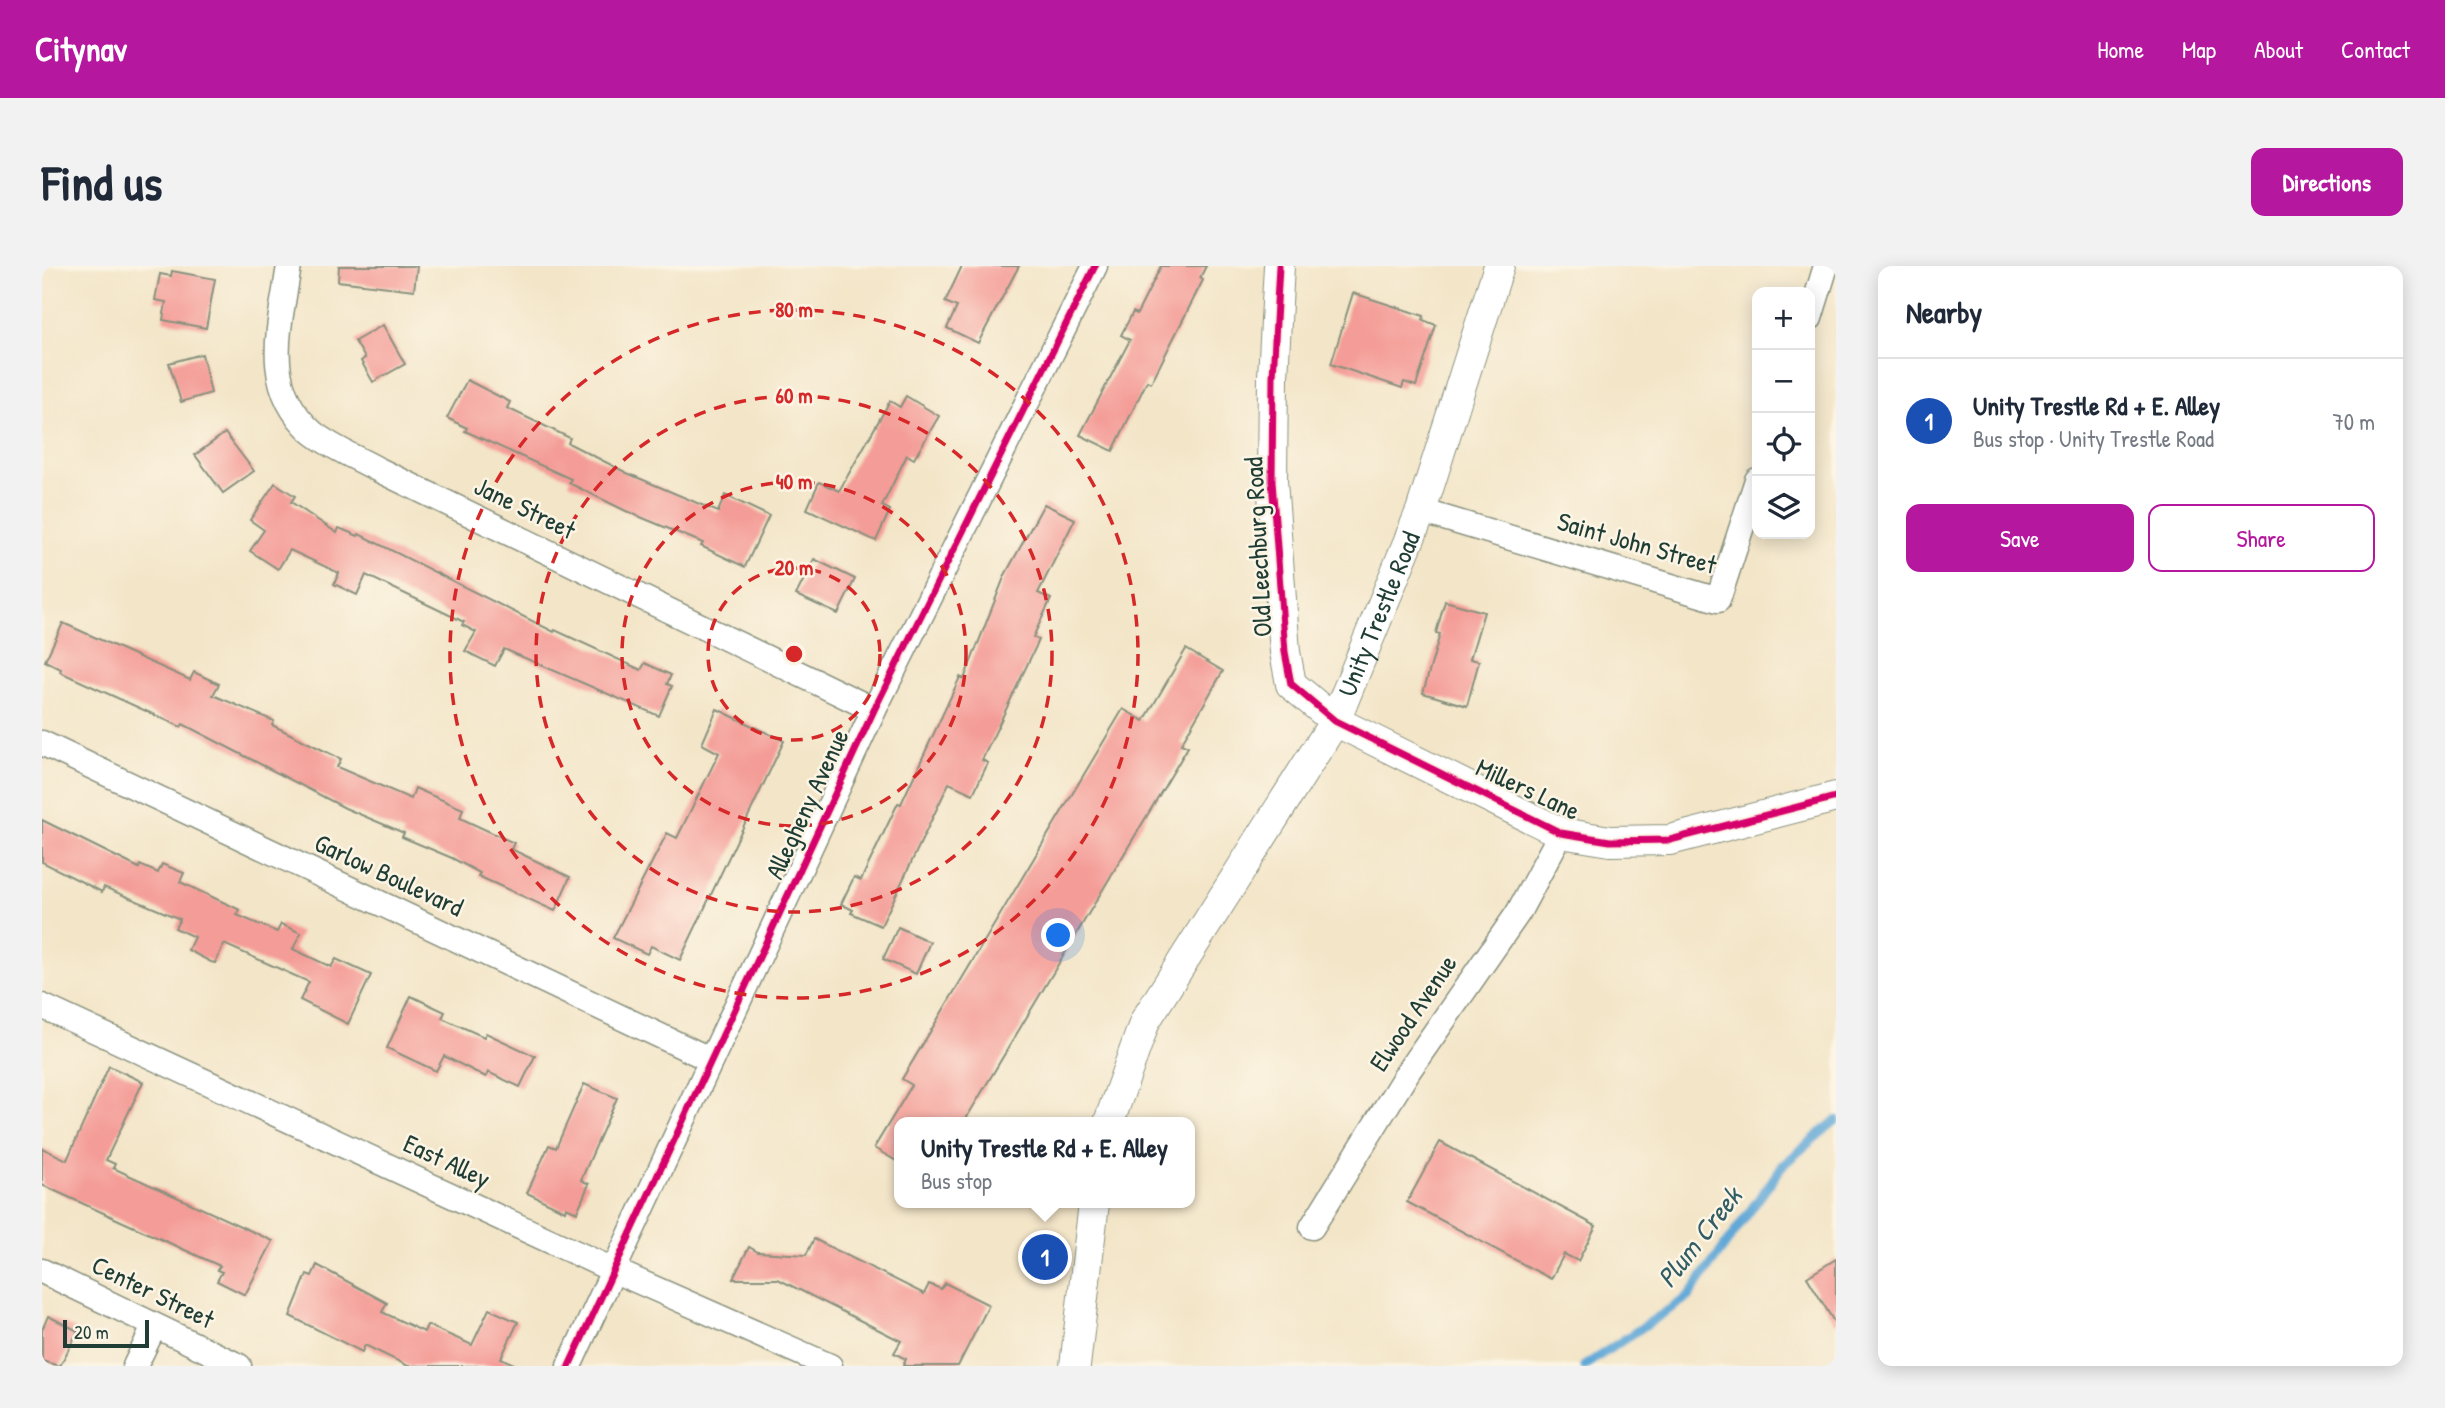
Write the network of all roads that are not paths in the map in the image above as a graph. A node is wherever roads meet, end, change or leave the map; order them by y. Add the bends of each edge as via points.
1 (289, 266) edge
2 (1095, 266) edge
3 (1279, 266) edge
4 (1499, 266) edge
5 (1826, 266) edge
6 (1815, 302) edge
7 (1752, 495) edge
8 (1422, 511) junction
9 (874, 710) junction
10 (1335, 721) junction
11 (42, 743) edge
12 (1836, 797) edge
13 (1562, 833) junction
14 (42, 1006) edge
15 (710, 1060) junction
16 (1110, 1117) edge
17 (1093, 1208) edge
18 (1312, 1227) dead end
19 (42, 1271) edge
20 (615, 1271) junction
21 (154, 1326) junction
22 (784, 1357) edge
23 (135, 1366) edge
24 (239, 1366) edge
25 (569, 1366) edge
26 (830, 1366) edge
27 (1075, 1366) edge

1 - 9 street, Jane Street via 276,352 281,387 288,405 314,433 377,469
2 - 9 street, Allegheny Avenue
3 - 10 street, Old Leechburg Road via 1272,481 1285,652 1291,684
4 - 8 street, Unity Trestle Road
5 - 6 street
7 - 8 street, Saint John Street via 1718,600
8 - 10 street, Unity Trestle Road
9 - 15 street, Allegheny Avenue
10 - 13 street, Millers Lane
10 - 16 street, Unity Trestle Road via 1145,1021
11 - 15 street, Garlow Boulevard
12 - 13 street, Millers Lane via 1670,840 1610,841
13 - 18 street, Elwood Avenue via 1518,913 1409,1070
14 - 20 street, East Alley
15 - 20 street, Allegheny Avenue
17 - 27 street
19 - 21 street, Center Street
20 - 22 street, East Alley
20 - 25 street, Allegheny Avenue
21 - 23 street
21 - 24 street, Center Street
22 - 26 street, East Alley

